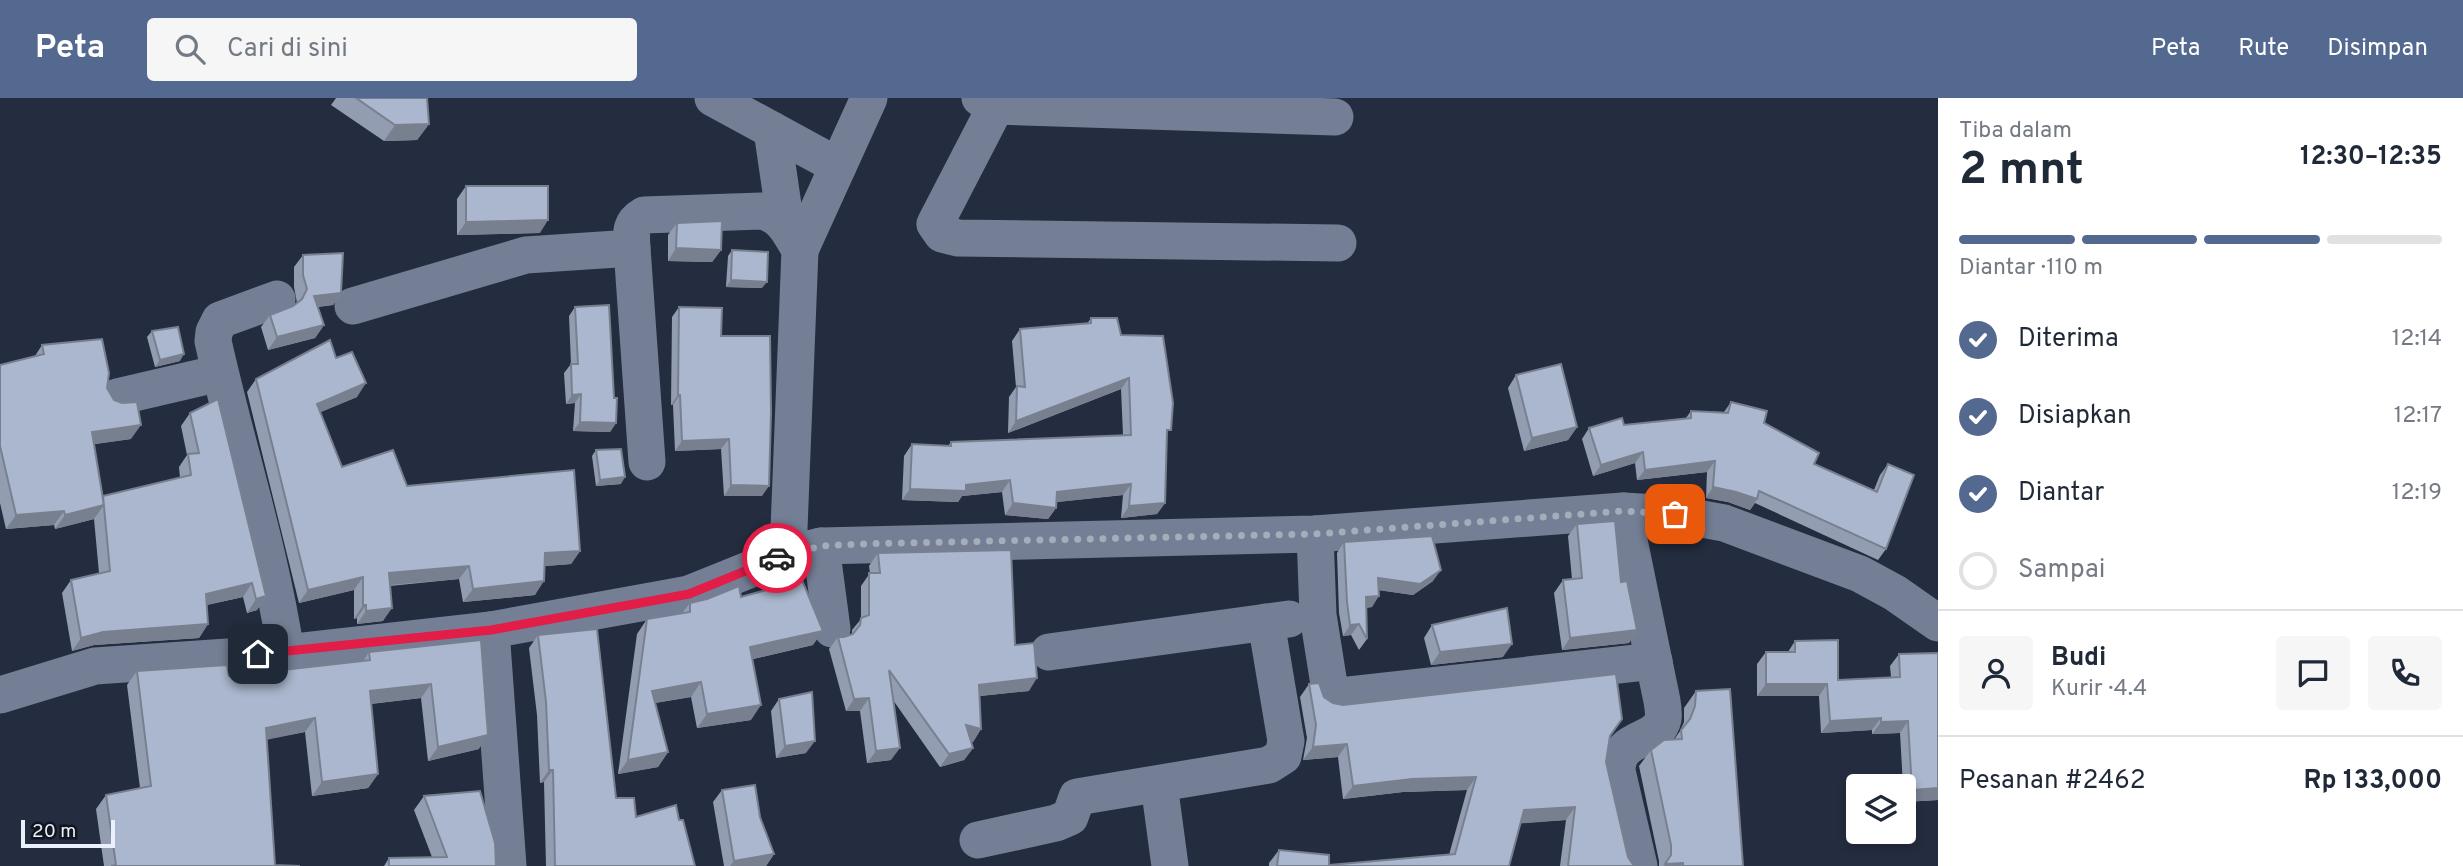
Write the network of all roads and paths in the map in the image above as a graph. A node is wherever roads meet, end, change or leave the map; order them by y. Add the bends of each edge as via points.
1 (713, 98) edge
2 (869, 98) edge
3 (988, 102) edge
4 (1335, 117) dead end
5 (772, 130) junction
6 (838, 166) junction
7 (793, 238) junction
8 (1338, 243) dead end
9 (632, 248) junction
10 (277, 299) dead end
11 (353, 306) dead end
12 (220, 373) junction
13 (117, 397) dead end
14 (647, 462) dead end
15 (1623, 511) junction
16 (1315, 534) junction
17 (804, 550) junction
18 (1318, 615) junction
19 (1266, 622) junction
20 (1938, 623) edge
21 (832, 629) dead end
22 (491, 630) junction
23 (1049, 652) dead end
24 (286, 653) junction
25 (1654, 661) junction
26 (0, 695) edge
27 (1159, 784) junction
28 (978, 840) dead end
29 (508, 866) edge
30 (1170, 866) edge
31 (1639, 866) edge

1 - 5 street
2 - 6 street
3 - 4 street
3 - 8 street via 935,224 942,234 958,238
5 - 6 street
5 - 7 street
6 - 7 street
7 - 9 street via 774,214 762,211 645,215 635,220 631,229
7 - 17 street
9 - 11 street via 526,255
9 - 14 street
10 - 12 street via 220,320 213,341
12 - 13 street
12 - 24 street via 265,542
15 - 16 street
15 - 20 street via 1724,523 1860,574
15 - 25 street
16 - 17 street
16 - 18 street
17 - 21 street
17 - 22 street via 689,594
18 - 19 street
18 - 25 street via 1331,697
19 - 23 street
19 - 27 street via 1286,741 1283,756 1269,765
22 - 24 street
22 - 29 street
24 - 26 street via 95,666
25 - 31 street via 1663,719 1659,727 1622,750 1617,760
27 - 28 street via 1077,797 1070,817
27 - 30 street

